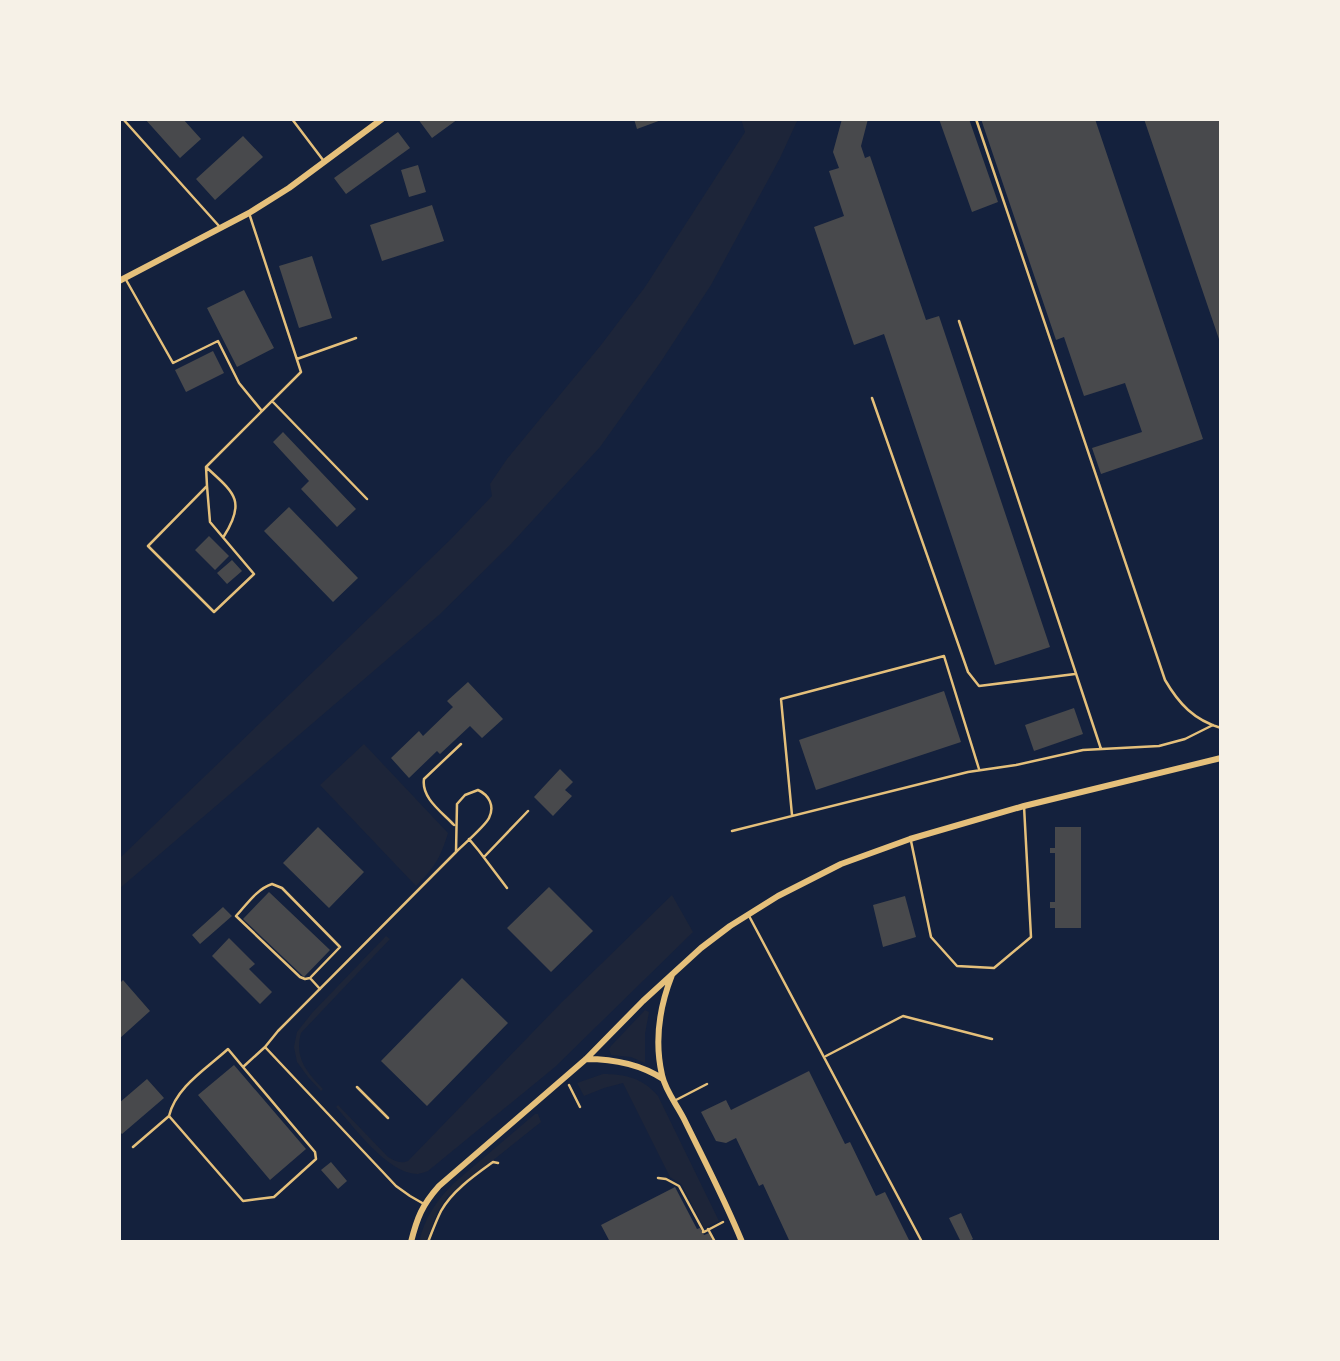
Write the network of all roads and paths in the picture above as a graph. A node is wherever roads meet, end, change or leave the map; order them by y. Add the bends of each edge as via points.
1 (123, 119) edge
2 (292, 119) edge
3 (382, 119) edge
4 (976, 119) edge
5 (325, 162) junction
6 (249, 213) junction
7 (221, 228) junction
8 (122, 280) edge
9 (959, 321) dead end
10 (356, 338) dead end
11 (297, 359) junction
12 (872, 398) dead end
13 (272, 401) junction
14 (262, 411) junction
15 (206, 467) junction
16 (207, 486) junction
17 (367, 499) dead end
18 (223, 537) junction
19 (1075, 674) junction
20 (1213, 725) junction
21 (1221, 727) edge
22 (461, 744) dead end
23 (1101, 749) junction
24 (1221, 758) edge
25 (979, 770) junction
26 (1024, 806) junction
27 (528, 811) dead end
28 (792, 816) junction
29 (456, 826) junction
30 (732, 831) dead end
31 (469, 839) junction
32 (910, 839) junction
33 (456, 852) junction
34 (484, 857) junction
35 (507, 888) dead end
36 (748, 914) junction
37 (673, 973) junction
38 (310, 978) junction
39 (320, 989) junction
40 (992, 1039) dead end
41 (265, 1047) junction
42 (825, 1056) junction
43 (586, 1059) junction
44 (243, 1067) junction
45 (563, 1079) junction
46 (663, 1079) junction
47 (708, 1084) dead end
48 (357, 1087) dead end
49 (675, 1101) junction
50 (580, 1107) dead end
51 (169, 1116) junction
52 (388, 1118) dead end
53 (133, 1147) dead end
54 (498, 1163) dead end
55 (658, 1178) dead end
56 (424, 1204) junction
57 (718, 1224) dead end
58 (705, 1231) junction
59 (411, 1242) edge
60 (428, 1242) edge
61 (715, 1242) edge
62 (742, 1242) edge
63 (922, 1242) edge

1 - 7 lane
2 - 5 lane
3 - 5 street
4 - 20 lane via 1165,680 1193,715
5 - 6 street
6 - 7 street
6 - 11 lane
7 - 8 street
8 - 14 lane via 173,363 218,341 239,383
9 - 19 lane
10 - 11 lane
11 - 13 lane via 301,372
12 - 19 lane via 968,672 979,686
13 - 14 lane
13 - 17 lane
14 - 15 lane
15 - 16 lane
15 - 18 lane via 226,485 237,508
16 - 18 lane via 210,523
16 - 18 lane via 148,546 214,612 254,573
19 - 23 lane
20 - 21 lane
20 - 23 lane via 1159,746
22 - 29 lane via 423,784 427,797
23 - 25 lane
24 - 26 street
25 - 28 lane
25 - 28 lane via 944,656 781,699
26 - 32 street
26 - 32 lane via 1031,937 994,968 957,965 931,937
27 - 34 lane
28 - 30 lane
29 - 31 lane via 457,804 465,795 478,790 487,794 492,804 489,819
29 - 33 lane
31 - 33 lane
31 - 34 lane
32 - 36 street via 841,864
33 - 39 lane
34 - 35 lane
36 - 37 street
36 - 42 lane
37 - 43 street
37 - 46 street via 657,1038
38 - 38 lane via 340,947 282,888 265,886 236,916 300,977
38 - 39 lane
39 - 41 lane
40 - 42 lane via 903,1016
41 - 44 lane
41 - 56 lane via 396,1186
42 - 63 lane
43 - 45 street
43 - 46 street via 627,1064
44 - 51 lane via 228,1049 179,1093
44 - 51 lane via 315,1152 316,1158 274,1197 243,1201
45 - 50 path
45 - 56 street
46 - 49 street
47 - 49 lane
48 - 52 lane
49 - 62 street
51 - 53 lane
54 - 60 path via 483,1169 449,1200
55 - 58 path via 679,1186
56 - 59 street
57 - 58 path
58 - 61 path

